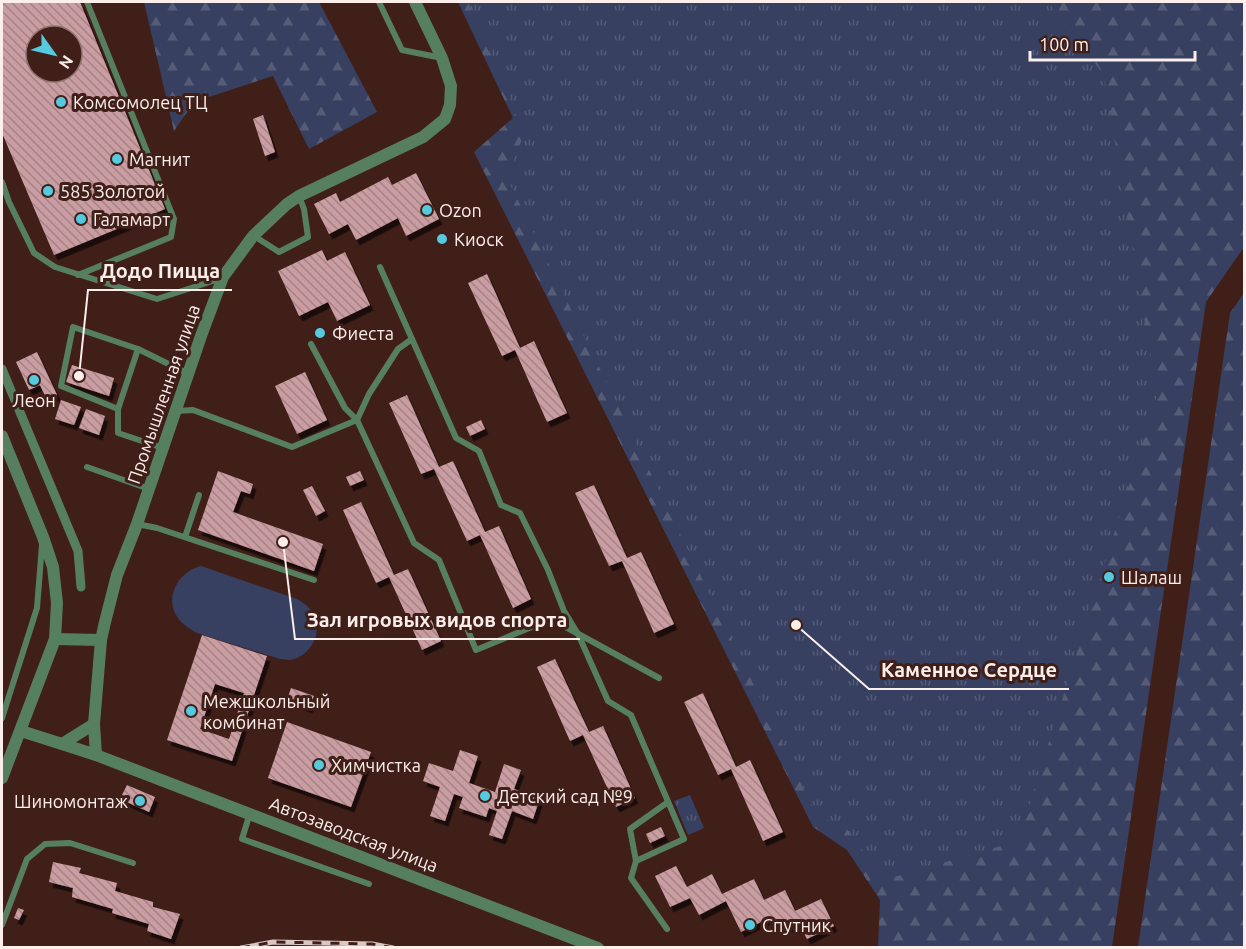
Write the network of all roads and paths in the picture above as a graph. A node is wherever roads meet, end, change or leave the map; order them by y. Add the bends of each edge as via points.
1 (87, 2) edge
2 (379, 2) edge
3 (415, 2) edge
4 (442, 58) junction
5 (2, 182) edge
6 (299, 196) junction
7 (9, 202) junction
8 (2, 205) edge
9 (253, 236) junction
10 (380, 267) dead end
11 (78, 275) junction
12 (223, 277) junction
13 (412, 339) junction
14 (311, 344) dead end
15 (138, 349) junction
16 (2, 369) edge
17 (189, 374) junction
18 (118, 409) junction
19 (176, 411) junction
20 (357, 420) junction
21 (2, 436) edge
22 (163, 448) junction
23 (87, 467) dead end
24 (150, 489) junction
25 (199, 495) dead end
26 (137, 524) junction
27 (43, 537) junction
28 (185, 537) junction
29 (314, 580) dead end
30 (81, 587) dead end
31 (578, 634) junction
32 (55, 639) junction
33 (101, 640) junction
34 (659, 678) dead end
35 (2, 718) edge
36 (94, 724) junction
37 (21, 731) junction
38 (62, 744) junction
39 (6, 753) edge
40 (96, 755) junction
41 (2, 778) edge
42 (668, 802) junction
43 (250, 813) junction
44 (636, 861) junction
45 (133, 863) dead end
46 (369, 884) dead end
47 (2, 925) edge
48 (667, 929) dead end
49 (598, 948) edge

1 - 11 lane via 174,219 171,237
2 - 4 lane via 402,50
3 - 4 street
4 - 6 street, Промышленная улица via 451,86 446,119 423,137
5 - 7 lane
6 - 9 street, Промышленная улица
6 - 9 lane via 308,237 279,252
7 - 8 lane
7 - 11 lane via 34,253 55,267
9 - 12 street, Промышленная улица
10 - 13 lane
11 - 12 lane via 157,299
12 - 17 street, Промышленная улица
13 - 20 lane via 398,349
13 - 31 lane via 456,438 479,451 501,505 520,513
14 - 20 lane via 345,408
15 - 17 lane
15 - 18 lane
15 - 18 lane via 73,327 60,386
16 - 30 street via 78,551
17 - 19 street, Промышленная улица
18 - 22 lane via 118,433
19 - 20 lane via 193,410 292,447
19 - 22 street, Промышленная улица
20 - 31 lane via 414,543 439,560 476,650 552,619
21 - 27 street
22 - 24 street, Промышленная улица
23 - 24 lane
24 - 26 street, Промышленная улица
25 - 28 lane
26 - 28 lane
26 - 33 street, Промышленная улица via 117,575
27 - 32 street via 53,567
27 - 35 lane via 37,608
28 - 29 lane
31 - 34 lane
31 - 42 lane via 608,701 631,715
32 - 33 street
32 - 37 street
33 - 36 street, Промышленная улица
36 - 38 street
36 - 40 street, Промышленная улица
37 - 38 street, Автозаводская улица
37 - 39 street
38 - 40 street, Автозаводская улица
39 - 41 street
40 - 43 street, Автозаводская улица
42 - 44 lane via 630,829
42 - 44 lane via 684,839
43 - 46 lane via 242,839
43 - 49 street, Автозаводская улица
44 - 48 lane via 631,878
45 - 47 lane via 70,843 45,844 27,859

